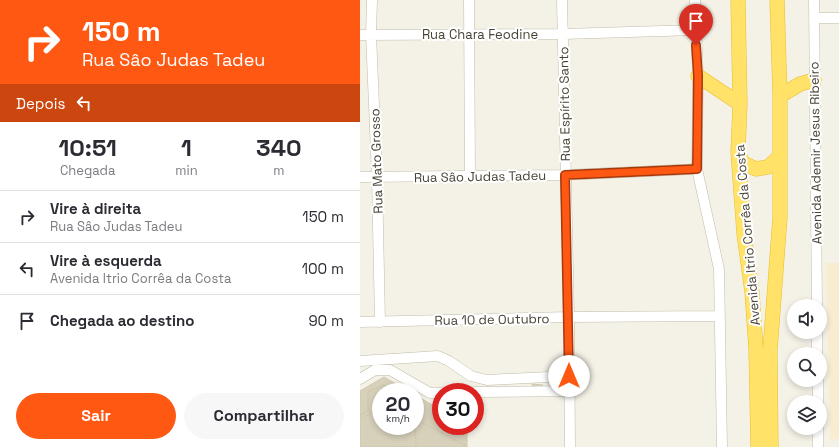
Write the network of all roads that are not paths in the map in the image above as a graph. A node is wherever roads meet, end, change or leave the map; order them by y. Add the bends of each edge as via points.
1 (372, 0) edge
2 (468, 0) edge
3 (562, 0) edge
4 (695, 0) edge
5 (738, 0) edge
6 (777, 0) edge
7 (814, 0) edge
8 (814, 18) junction
9 (839, 18) edge
10 (696, 30) junction
11 (371, 34) junction
12 (563, 34) junction
13 (360, 35) edge
14 (469, 35) junction
15 (698, 76) junction
16 (814, 80) junction
17 (780, 96) junction
18 (740, 104) junction
19 (738, 152) junction
20 (779, 157) junction
21 (697, 169) junction
22 (565, 175) junction
23 (470, 176) junction
24 (360, 177) edge
25 (377, 177) junction
26 (817, 299) edge
27 (720, 316) junction
28 (569, 317) junction
29 (360, 322) edge
30 (380, 322) junction
31 (360, 361) edge
32 (569, 376) junction
33 (360, 379) edge
34 (569, 391) junction
35 (484, 392) edge
36 (432, 393) edge
37 (818, 435) edge
38 (570, 447) edge
39 (722, 447) edge
40 (758, 447) edge
41 (771, 447) edge
42 (818, 447) edge

1 - 11 street, Rua Mato Grosso
2 - 14 street
3 - 12 street, Rua Espírito Santo
4 - 10 street
5 - 18 highway, Avenida Itrio Corrêa da Costa
6 - 17 highway, Avenida Itrio Corrêa da Costa
7 - 8 street, Avenida Ademir Jesus Ribeiro
8 - 9 street
8 - 16 street, Avenida Ademir Jesus Ribeiro
10 - 12 street, Rua Chara Feodine
10 - 15 street
11 - 13 street, Rua Chara Feodine
11 - 14 street, Rua Chara Feodine
11 - 25 street, Rua Mato Grosso
12 - 14 street, Rua Chara Feodine
12 - 22 street, Rua Espírito Santo
14 - 23 street
15 - 18 highway
15 - 21 street
16 - 17 highway via 800,84
16 - 26 street, Avenida Ademir Jesus Ribeiro
17 - 20 highway, Avenida Itrio Corrêa da Costa
18 - 19 highway, Avenida Itrio Corrêa da Costa
19 - 20 highway via 744,163 756,169 768,167
19 - 40 highway, Avenida Itrio Corrêa da Costa via 756,349
20 - 41 highway, Avenida Itrio Corrêa da Costa via 780,217 770,350
21 - 22 street, Rua Sâo Judas Tadeu
21 - 27 street via 719,269
22 - 23 street, Rua Sâo Judas Tadeu
22 - 28 street, Rua Espírito Santo
23 - 25 street, Rua Sâo Judas Tadeu
24 - 25 street, Rua Sâo Judas Tadeu
25 - 30 street, Rua Mato Grosso
27 - 28 street, Rua 10 de Outubro
27 - 39 street
28 - 30 street, Rua 10 de Outubro
28 - 32 street, Rua Espírito Santo
29 - 30 street, Rua 10 de Outubro
31 - 32 street via 438,356 471,376 487,380
32 - 34 street, Rua Espírito Santo
33 - 36 street via 375,370 390,370
34 - 35 street
34 - 38 street, Rua Espírito Santo
37 - 42 street

